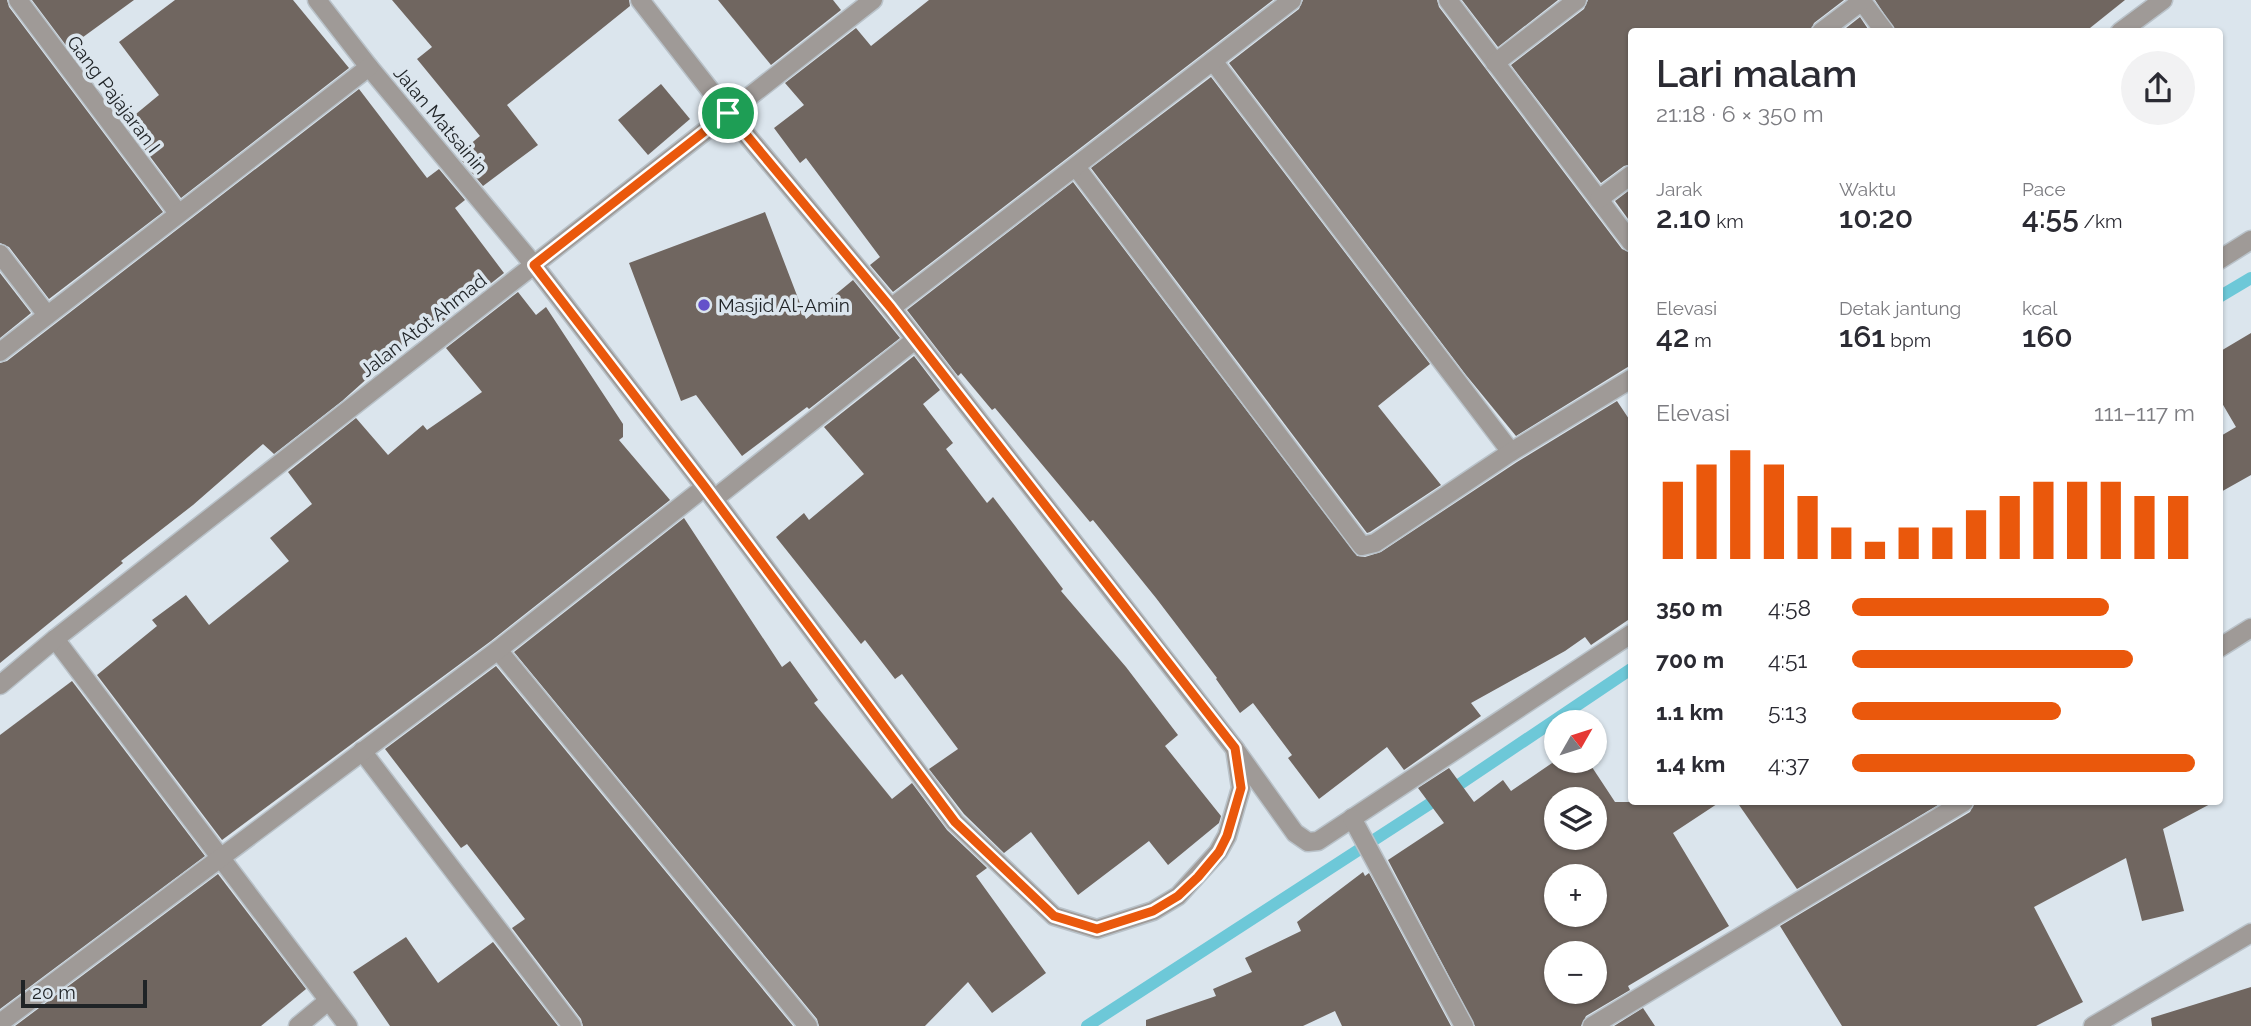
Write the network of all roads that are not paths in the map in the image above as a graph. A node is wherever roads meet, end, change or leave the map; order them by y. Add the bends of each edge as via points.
1 (18, 0) edge
2 (317, 0) edge
3 (640, 0) edge
4 (873, 0) edge
5 (1292, 0) edge
6 (1448, 0) edge
7 (1577, 0) edge
8 (1861, 0) edge
9 (2164, 0) edge
10 (1826, 28) edge
11 (1882, 28) edge
12 (2126, 28) edge
13 (1213, 61) junction
14 (1495, 63) junction
15 (369, 67) junction
16 (728, 113) junction
17 (1076, 167) junction
18 (1628, 177) edge
19 (1599, 200) junction
20 (178, 213) junction
21 (1628, 238) edge
22 (2251, 240) edge
23 (0, 254) edge
24 (2223, 258) edge
25 (534, 265) junction
26 (891, 308) junction
27 (47, 316) junction
28 (915, 340) junction
29 (0, 352) edge
30 (1628, 381) edge
31 (1511, 452) junction
32 (709, 493) junction
33 (2251, 628) edge
34 (1628, 636) edge
35 (55, 639) junction
36 (2223, 646) edge
37 (498, 650) junction
38 (0, 685) edge
39 (1235, 748) junction
40 (362, 751) junction
41 (1959, 805) edge
42 (1352, 818) junction
43 (222, 857) junction
44 (2251, 933) edge
45 (328, 1001) junction
46 (0, 1023) edge
47 (298, 1026) edge
48 (348, 1026) edge
49 (572, 1026) edge
50 (808, 1026) edge
51 (1464, 1026) edge
52 (1592, 1026) edge
53 (2093, 1026) edge

1 - 20 street, Gang Pajajaran I
2 - 15 street, Jalan Matsainin
3 - 16 street
4 - 16 street, Jalan Atot Ahmad
5 - 13 street
6 - 14 street
7 - 14 street
8 - 10 street
8 - 11 street
9 - 12 street
13 - 17 street
13 - 31 street
14 - 19 street
15 - 20 street
15 - 25 street, Jalan Matsainin
16 - 25 street, Jalan Atot Ahmad
16 - 26 street
17 - 26 street
17 - 31 street via 1362,546 1375,543
18 - 19 street
19 - 21 street
20 - 27 street
22 - 24 street
23 - 27 street
25 - 32 street, Jalan Matsainin
25 - 35 street, Jalan Atot Ahmad
26 - 28 street
27 - 29 street
28 - 32 street
28 - 39 street
30 - 31 street
32 - 37 street
32 - 39 street, Jalan Matsainin via 955,822 1054,916 1097,929 1153,911 1178,896 1219,852 1227,836 1241,788
33 - 36 street
34 - 42 street
35 - 38 street, Jalan Atot Ahmad
35 - 43 street
37 - 40 street
37 - 50 street
39 - 42 street via 1295,833 1308,842 1318,841
40 - 43 street
40 - 49 street
41 - 52 street
42 - 51 street
43 - 45 street
43 - 46 street
44 - 53 street
45 - 47 street
45 - 48 street

